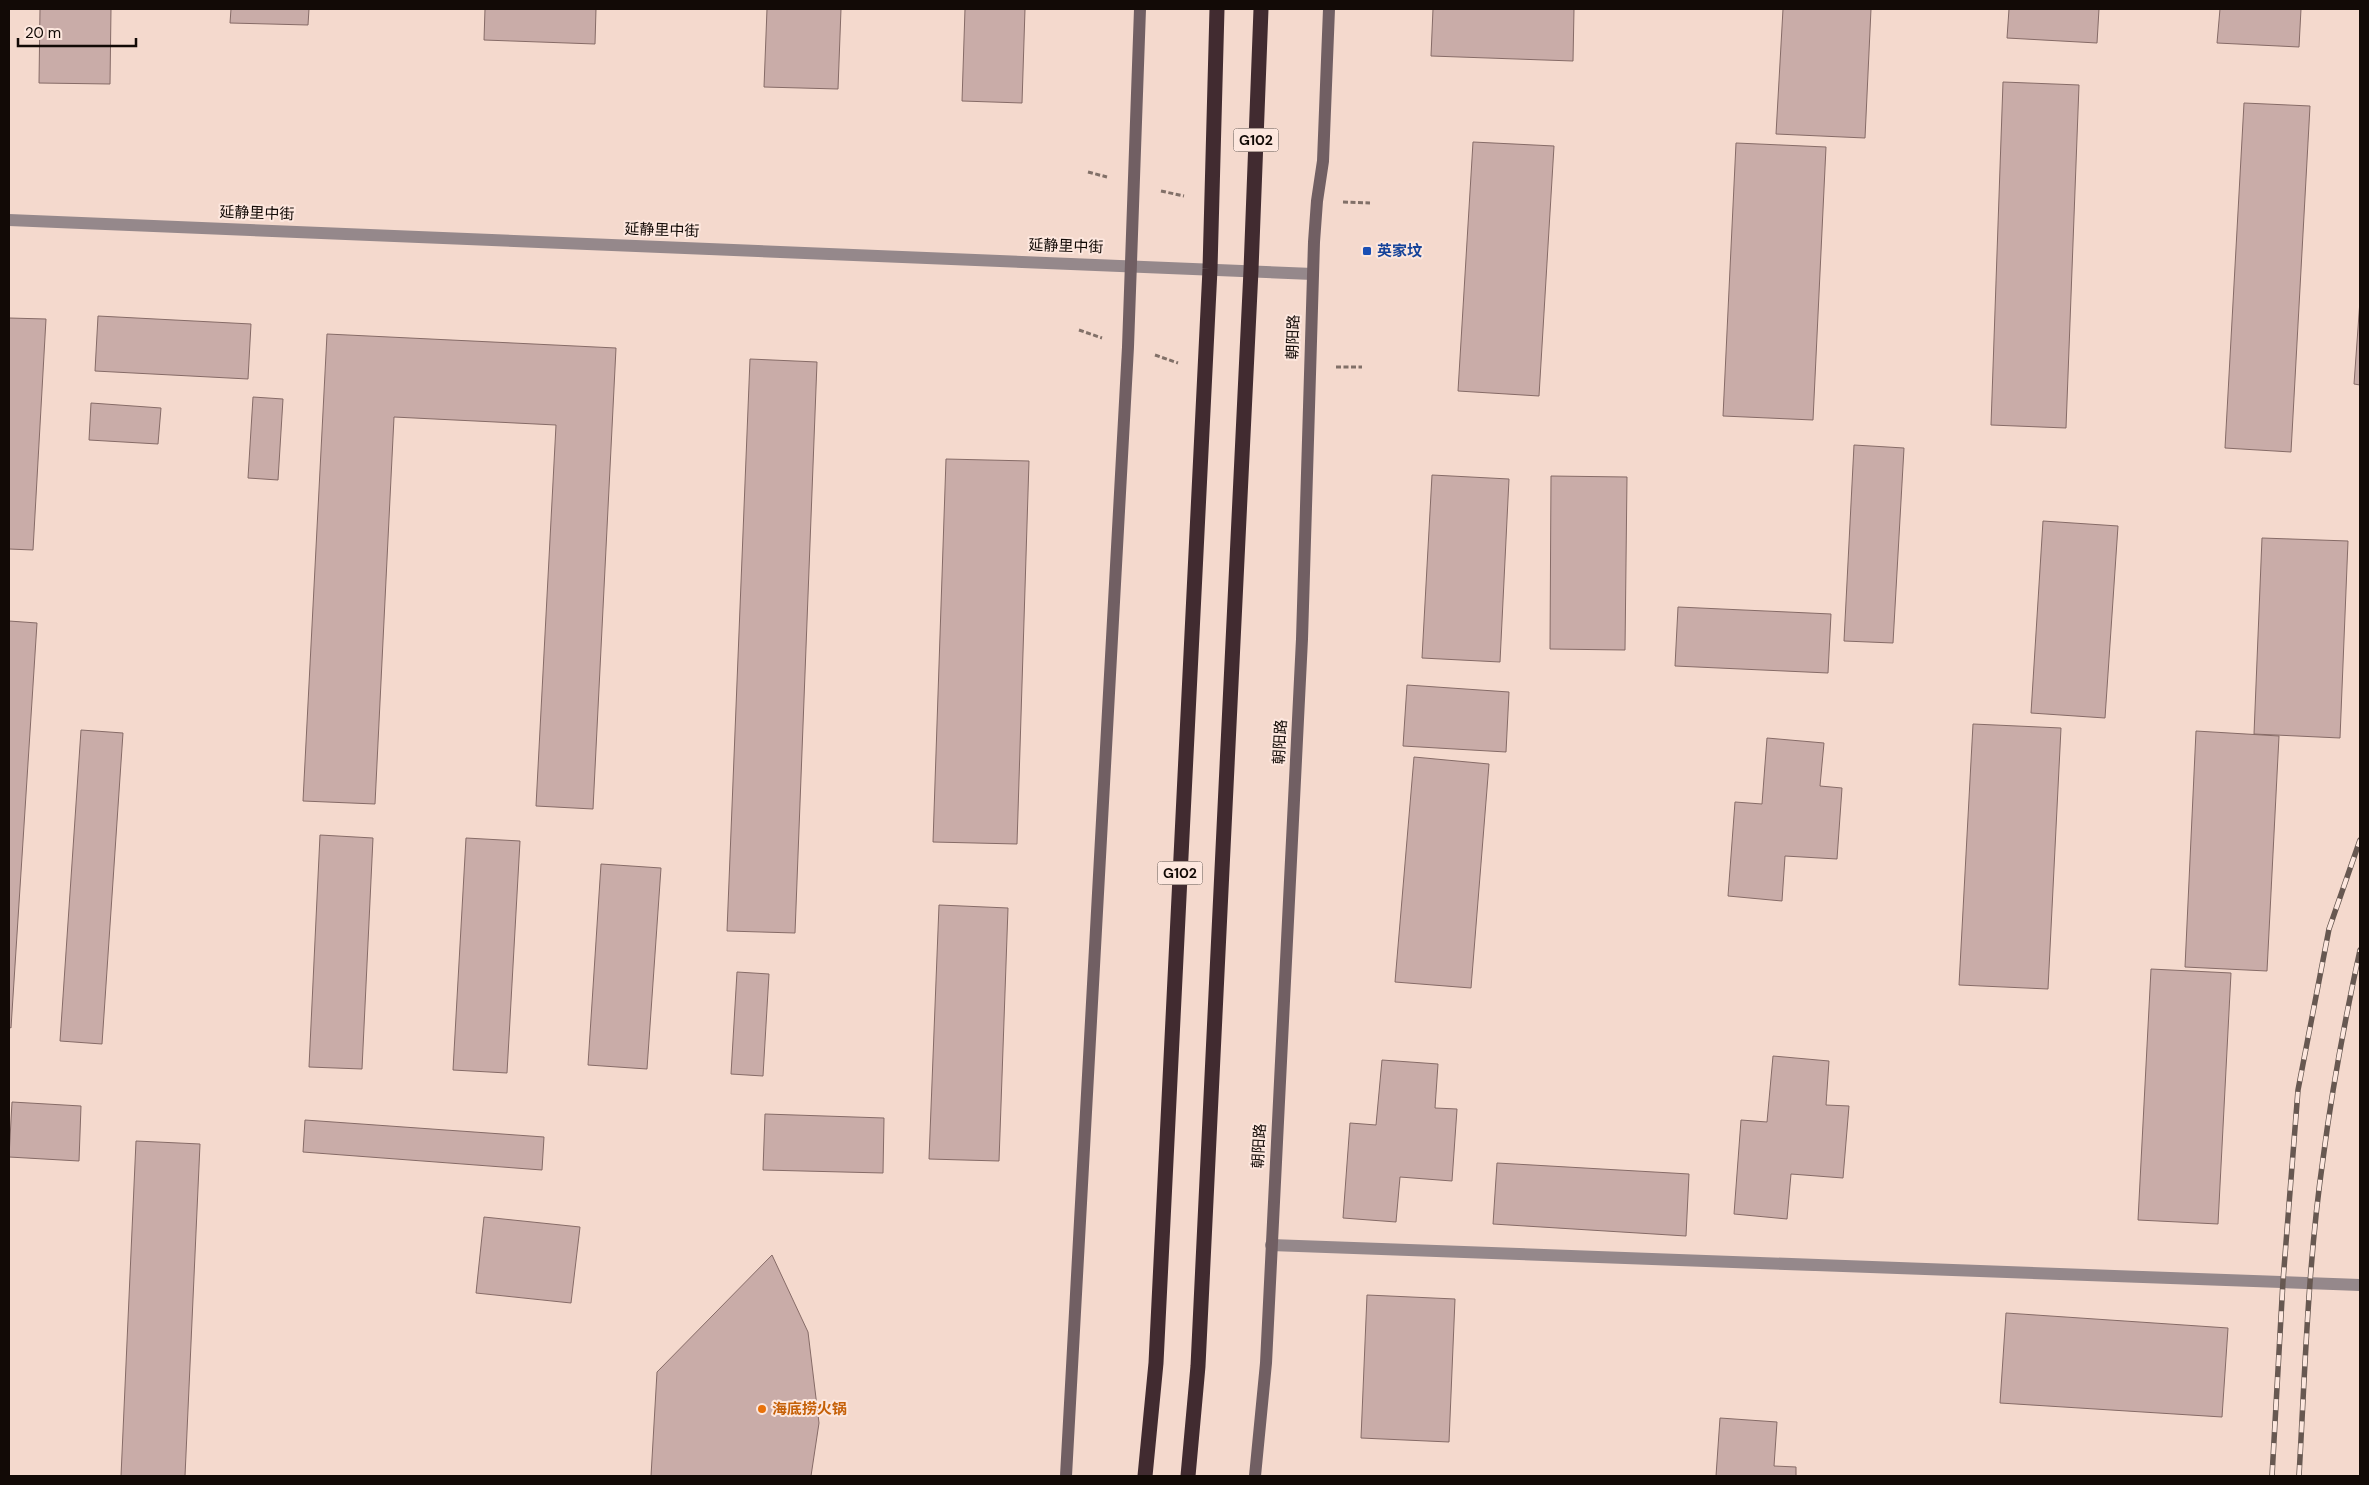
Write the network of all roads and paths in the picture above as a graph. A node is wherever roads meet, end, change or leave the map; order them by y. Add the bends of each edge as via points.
1 (1140, 9) edge
2 (1217, 9) edge
3 (1261, 9) edge
4 (1329, 9) edge
5 (9, 220) edge
6 (1132, 265) junction
7 (1210, 269) junction
8 (1251, 270) junction
9 (1313, 274) junction
10 (1271, 1245) junction
11 (2360, 1285) edge
12 (1066, 1476) edge
13 (1145, 1476) edge
14 (1188, 1476) edge
15 (1255, 1476) edge

1 - 6 street
2 - 7 highway, G102
3 - 8 highway, G102
4 - 9 street, 朝阳路 via 1324,161 1317,201
5 - 6 street, 延静里中街
6 - 7 street, 延静里中街
6 - 12 street
7 - 8 street, 延静里中街
7 - 13 highway, G102 via 1156,1363
8 - 9 street, 延静里中街
8 - 14 highway, G102 via 1198,1366
9 - 10 street, 朝阳路 via 1302,639
10 - 11 street
10 - 15 street, 朝阳路 via 1266,1363

